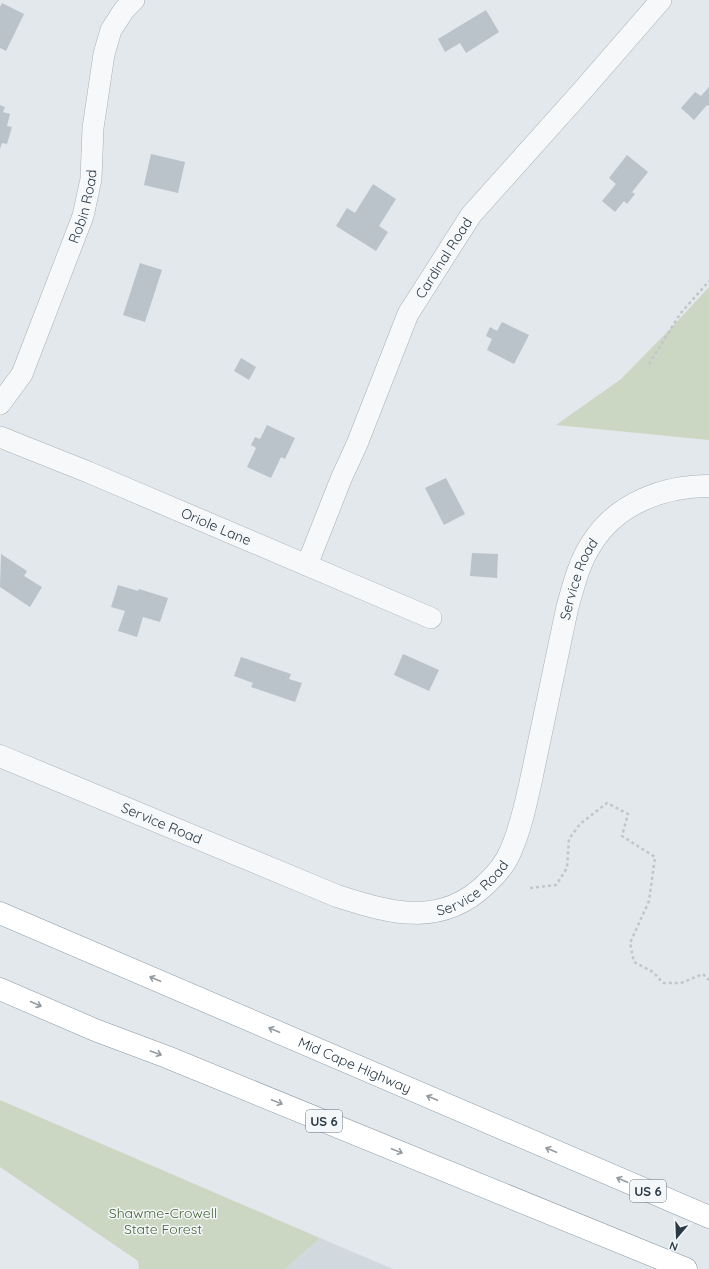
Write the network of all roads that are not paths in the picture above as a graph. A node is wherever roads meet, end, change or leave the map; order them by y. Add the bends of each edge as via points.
1 (134, 0) edge
2 (661, 0) edge
3 (0, 404) edge
4 (0, 437) edge
5 (709, 486) edge
6 (307, 565) junction
7 (431, 618) dead end
8 (0, 756) edge
9 (0, 913) edge
10 (0, 989) edge
11 (709, 1217) edge
12 (686, 1269) edge

1 - 3 street, Robin Road via 111,30 104,54 93,128 91,179 83,216 22,374
2 - 6 street, Cardinal Road via 471,215 412,307
4 - 6 street, Oriole Lane
5 - 8 street, Service Road via 672,490 634,504 618,514 591,543 578,572 567,609 530,785 511,850 493,878 466,900 450,907 436,912 402,913 337,896
6 - 7 street, Oriole Lane
11 -> 9 highway, Mid Cape Highway / US 6
10 -> 12 highway, US 6 via 95,1030

